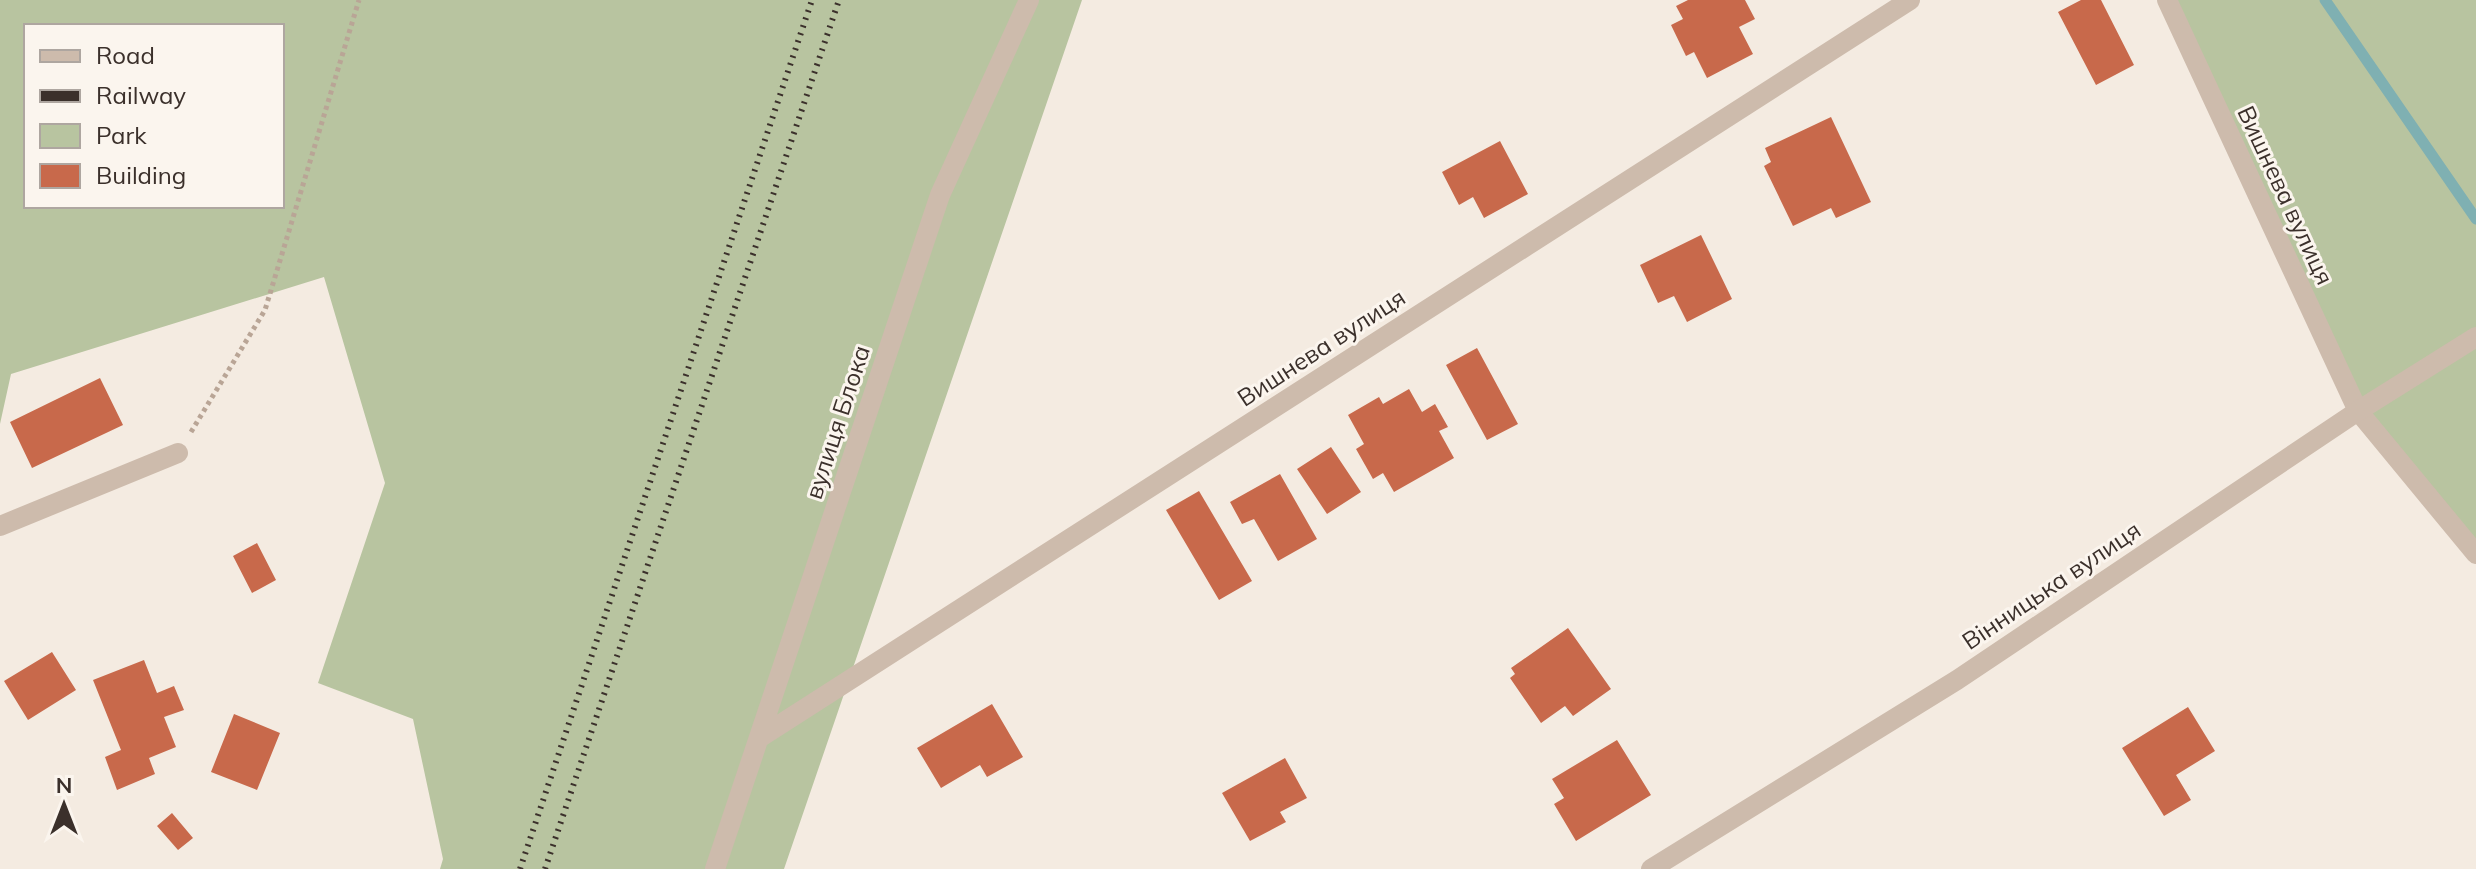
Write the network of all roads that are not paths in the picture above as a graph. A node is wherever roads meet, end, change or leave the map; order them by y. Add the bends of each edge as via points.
1 (1029, 0) edge
2 (1910, 0) edge
3 (2167, 0) edge
4 (2476, 337) edge
5 (2358, 411) junction
6 (178, 453) road end
7 (0, 526) edge
8 (2476, 554) edge
9 (759, 738) junction
10 (715, 869) edge
11 (1651, 869) edge

1 - 9 street, вулиця Блока via 940,195
2 - 9 street, Вишнева вулиця
3 - 5 street, Вишнева вулиця
4 - 5 street, Вінницька вулиця
5 - 8 street, Вишнева вулиця
5 - 11 street, Вінницька вулиця via 1957,680
6 - 7 street
9 - 10 street, вулиця Блока

